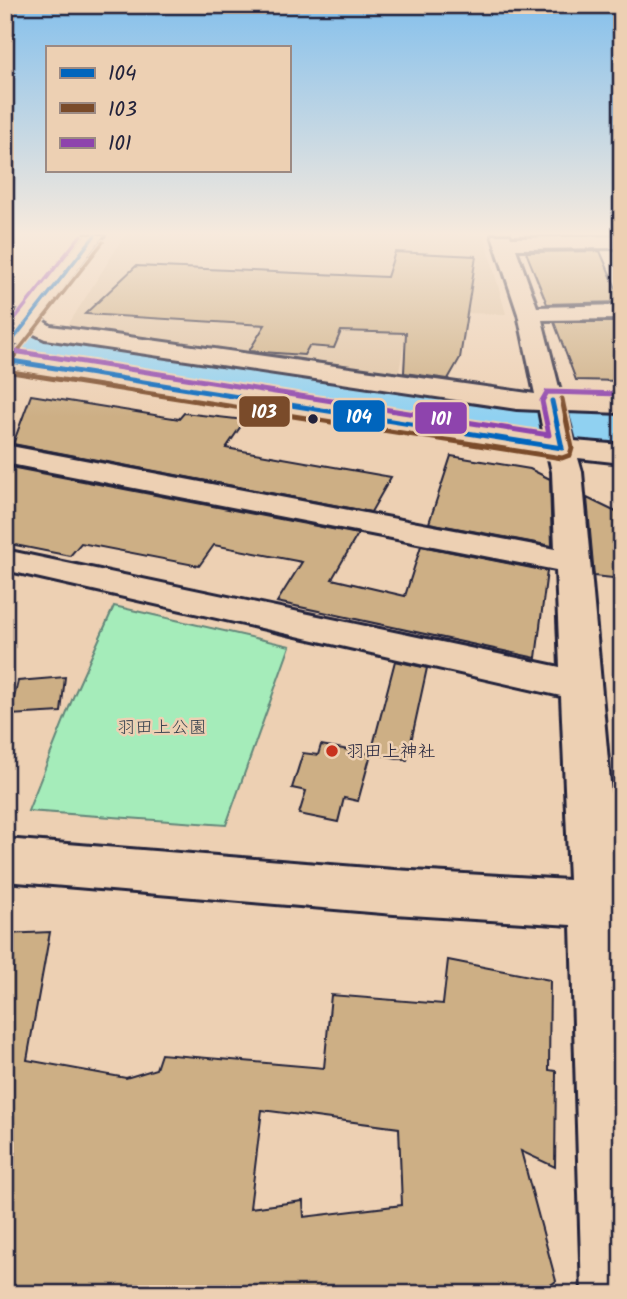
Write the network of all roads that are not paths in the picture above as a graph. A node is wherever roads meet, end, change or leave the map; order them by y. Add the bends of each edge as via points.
1 (45, 296) edge
2 (522, 296) edge
3 (622, 312) edge
4 (529, 314) junction
5 (11, 337) edge
6 (622, 405) edge
7 (557, 423) junction
8 (5, 454) edge
9 (619, 459) edge
10 (5, 560) edge
11 (573, 563) junction
12 (581, 686) junction
13 (5, 860) edge
14 (608, 905) edge
15 (617, 1294) edge

1 - 5 street
2 - 4 street
3 - 4 street
4 - 7 street
5 - 7 street
5 - 7 street via 45,332 517,401
6 - 7 street
7 - 9 street
7 - 11 street via 567,472
8 - 11 street
10 - 12 street
11 - 12 street
12 - 14 street
13 - 14 street
14 - 15 street via 601,960

